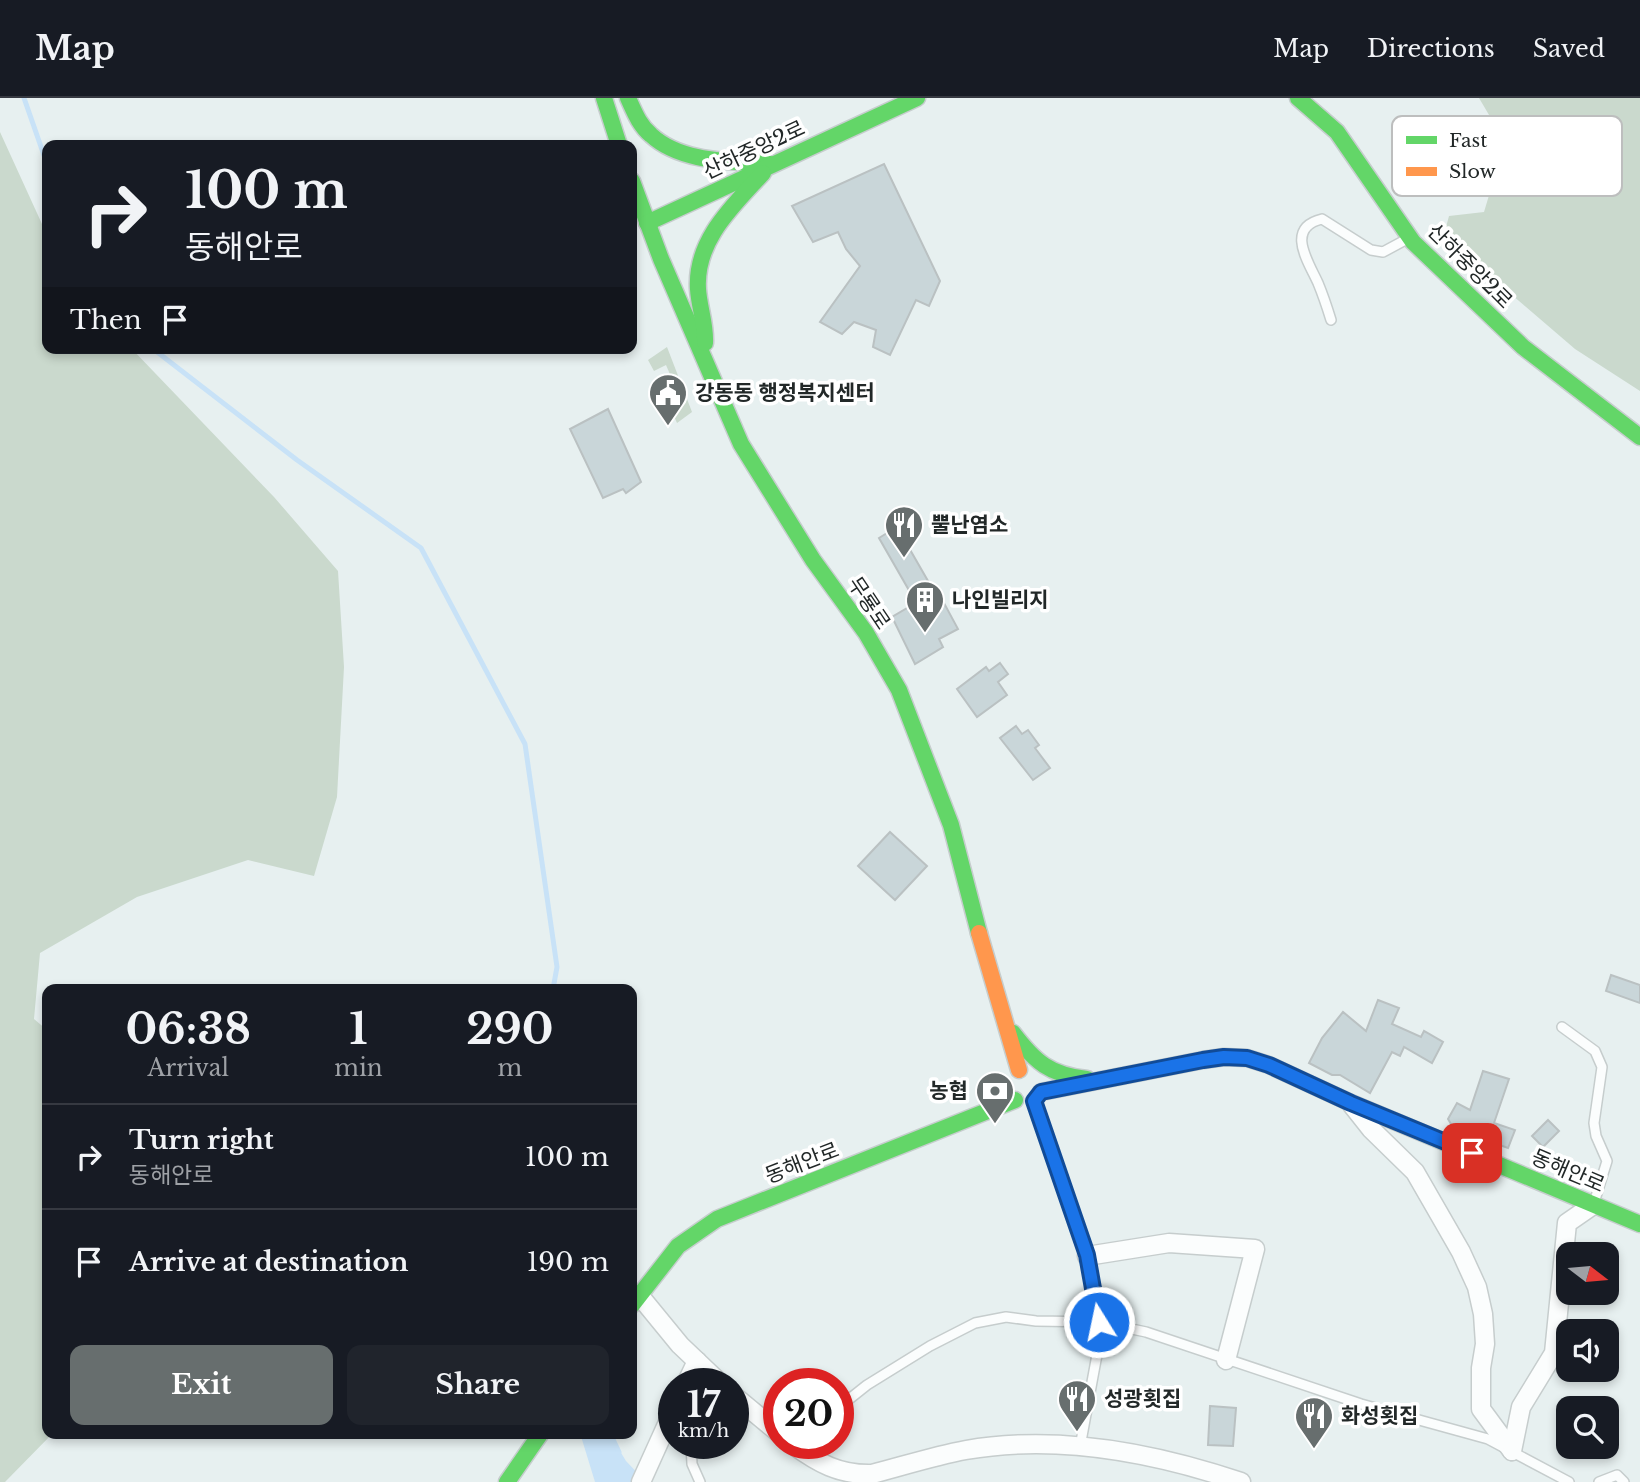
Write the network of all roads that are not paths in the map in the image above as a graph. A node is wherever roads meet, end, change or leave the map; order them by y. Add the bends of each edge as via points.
1 (604, 98) edge
2 (628, 98) edge
3 (917, 98) edge
4 (1298, 98) edge
5 (617, 140) edge
6 (772, 164) junction
7 (637, 195) edge
8 (647, 223) junction
9 (1410, 237) junction
10 (1331, 320) dead end
11 (704, 358) junction
12 (1640, 437) edge
13 (1006, 1023) junction
14 (1562, 1027) dead end
15 (1103, 1079) junction
16 (1013, 1085) junction
17 (1038, 1096) junction
18 (1351, 1103) junction
19 (1593, 1205) junction
20 (1640, 1224) edge
21 (1087, 1255) junction
22 (637, 1297) edge
23 (637, 1302) edge
24 (1099, 1322) junction
25 (1226, 1360) junction
26 (696, 1361) junction
27 (693, 1368) edge
28 (704, 1368) edge
29 (854, 1395) edge
30 (749, 1408) edge
31 (763, 1420) edge
32 (537, 1439) edge
33 (658, 1444) edge
34 (1080, 1447) junction
35 (1512, 1451) junction
36 (692, 1459) edge
37 (813, 1459) edge
38 (507, 1482) edge
39 (641, 1482) edge
40 (700, 1482) edge
41 (1241, 1482) edge
42 (1569, 1482) edge
43 (1599, 1482) edge
44 (1624, 1482) edge

1 - 5 main road
2 - 6 main road via 646,131 675,151
3 - 6 main road, 산하중앙2로
4 - 9 main road, 산하중앙2로 via 1337,132
6 - 8 main road, 산하중앙2로
6 - 11 main road via 723,217 699,262 698,287 706,326
7 - 8 main road, 무룡로
8 - 11 main road, 무룡로
9 - 10 lane via 1383,252 1371,250 1322,219 1306,226 1302,253
9 - 12 main road, 산하중앙2로 via 1523,347
11 - 13 main road, 무룡로 via 741,444 764,484 866,633 899,690 951,825
13 - 15 main road via 1046,1069
13 - 16 main road, 무룡로
14 - 19 lane via 1595,1051 1602,1067 1594,1123 1607,1161
15 - 17 main road, 동해안로
15 - 18 main road, 동해안로 via 1224,1057 1247,1058
16 - 17 main road, 동해안로 via 1024,1104
16 - 17 main road via 1029,1070 1041,1081
16 - 22 main road, 동해안로 via 906,1146 702,1228 661,1263
17 - 21 lane
18 - 19 main road, 동해안로
18 - 35 street via 1415,1172 1461,1252 1483,1314 1481,1409
19 - 20 main road, 동해안로
19 - 35 street via 1567,1223 1553,1353 1521,1407
21 - 24 lane
21 - 25 street via 1169,1243 1255,1249
23 - 26 street
24 - 25 lane via 1146,1332
24 - 29 lane via 1006,1317 975,1323 919,1352
24 - 34 lane via 1101,1333
25 - 35 lane via 1488,1439
26 - 27 street
26 - 28 street
30 - 31 street
32 - 38 main road
33 - 39 street
34 - 37 street via 989,1447 856,1475
34 - 41 street via 1179,1464
35 - 42 lane
36 - 40 lane
43 - 44 lane via 1617,1475

